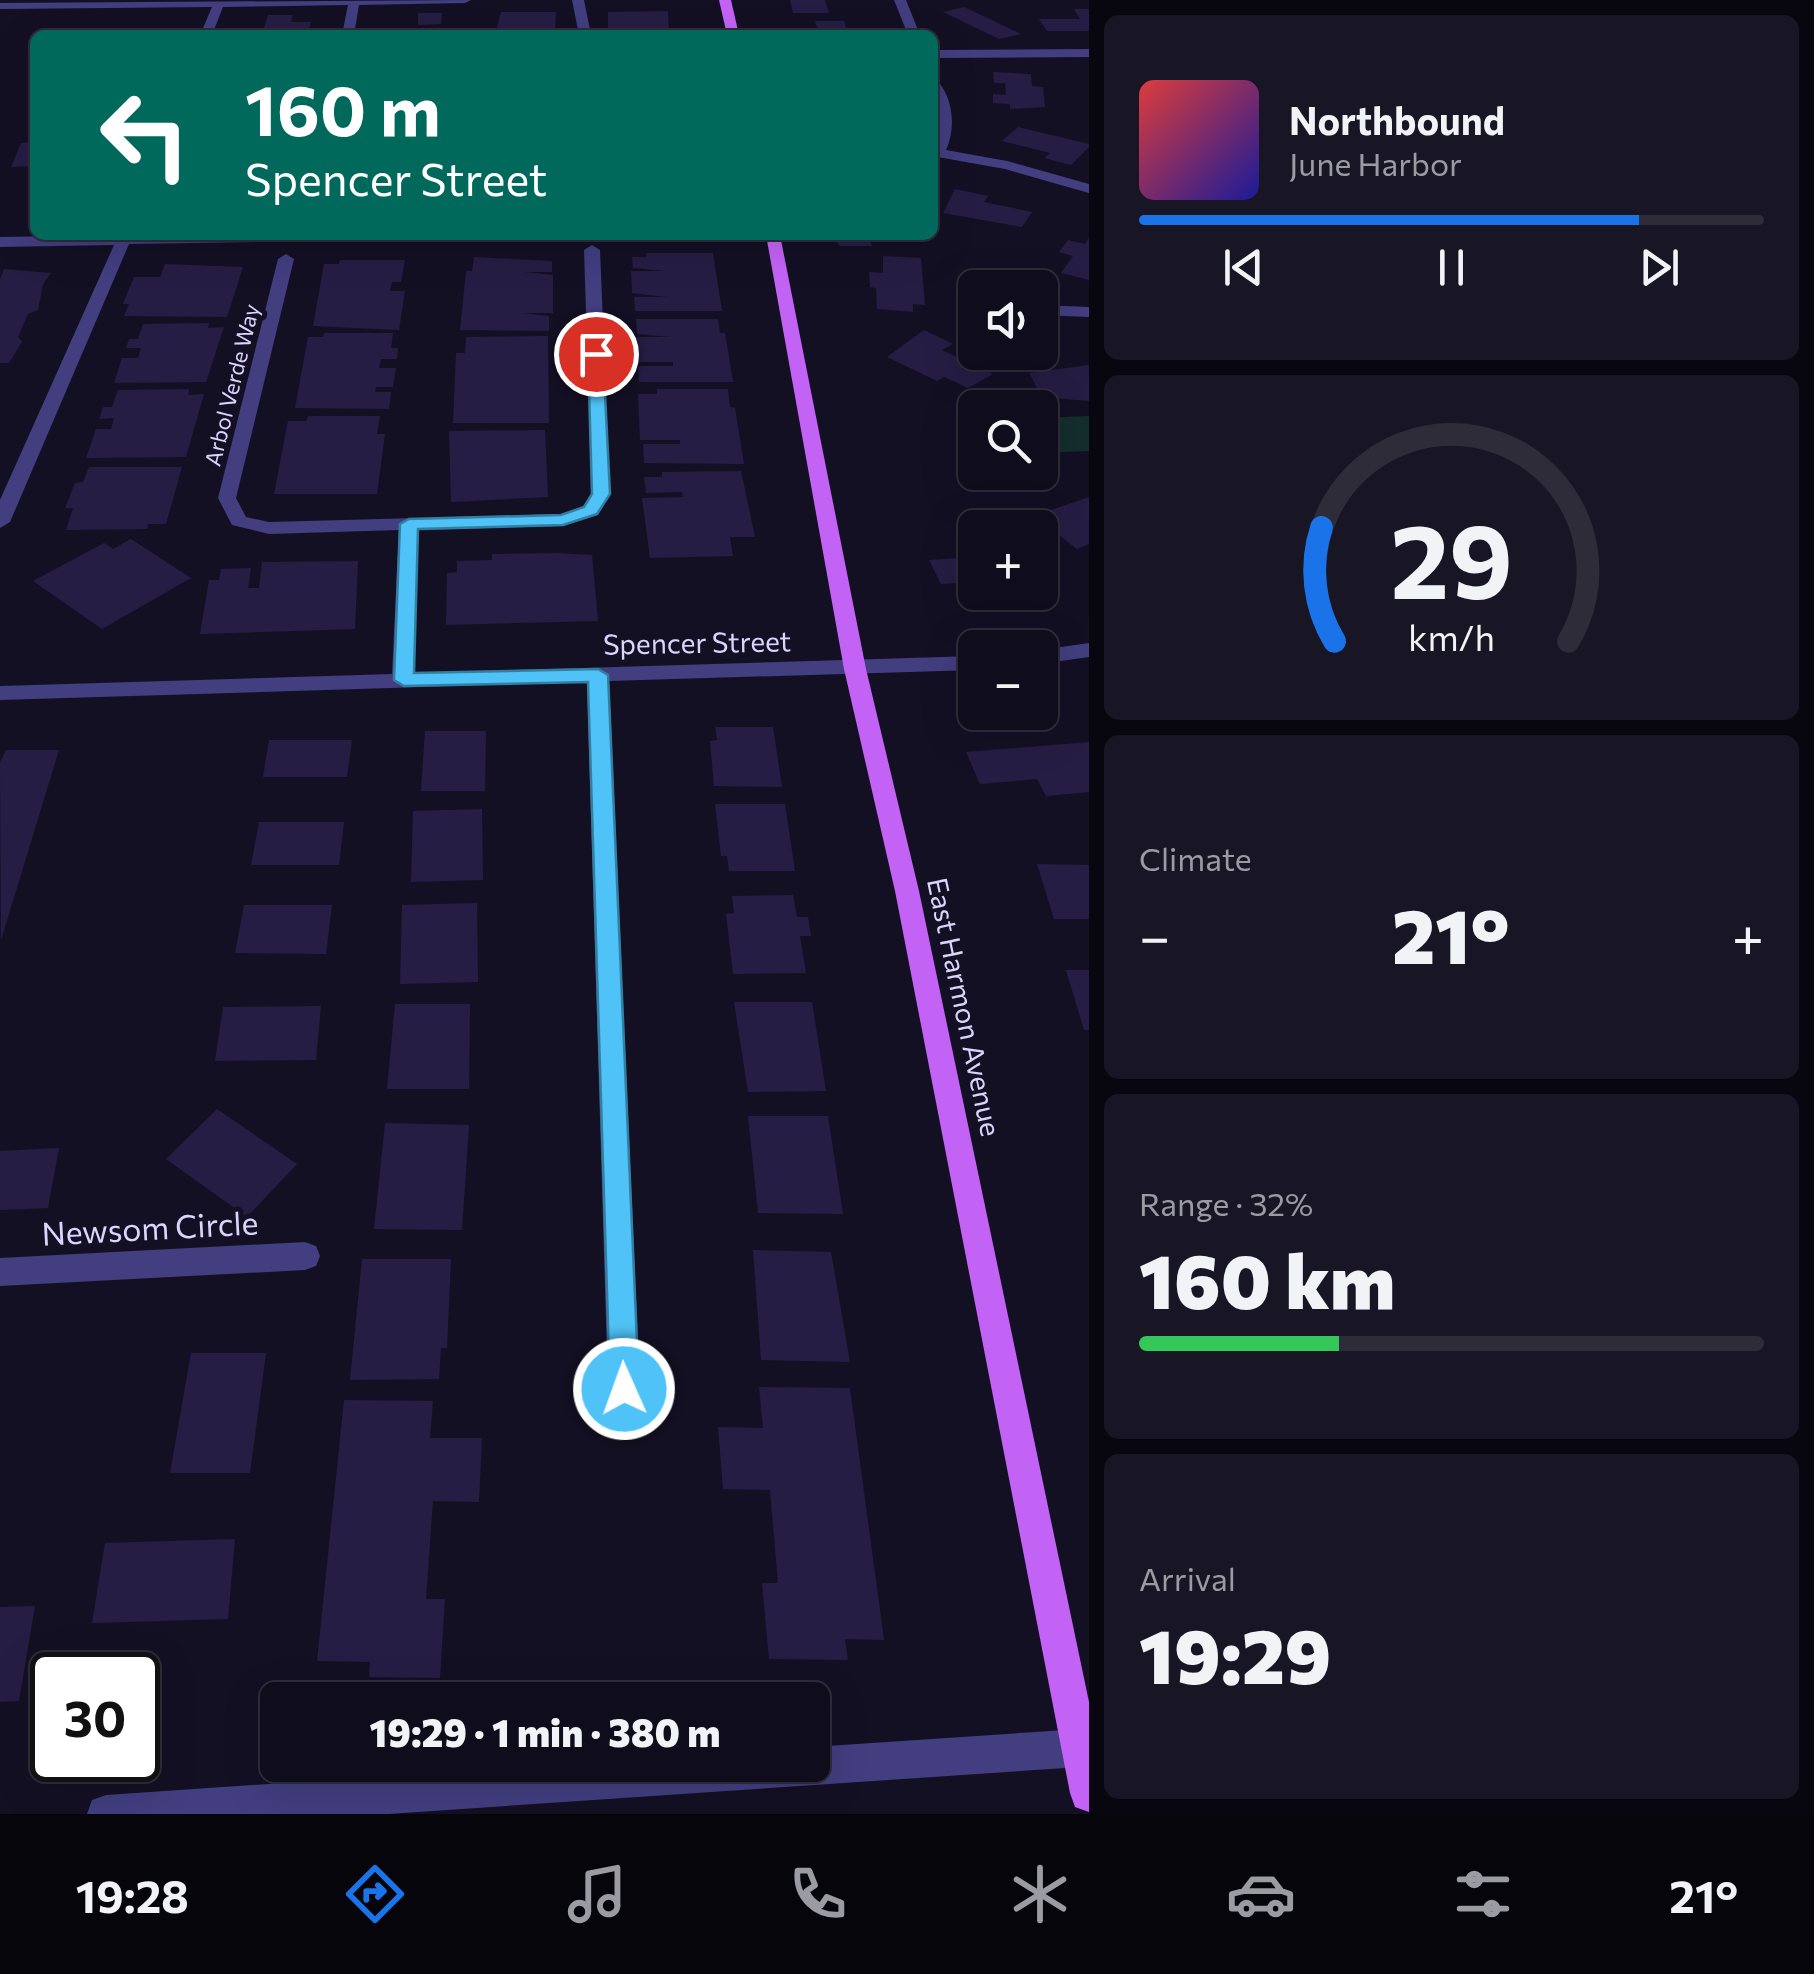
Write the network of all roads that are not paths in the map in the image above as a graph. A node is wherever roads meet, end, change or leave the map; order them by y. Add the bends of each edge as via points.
1 (465, 0) edge
2 (578, 0) edge
3 (592, 0) edge
4 (725, 0) edge
5 (900, 0) edge
6 (71, 2) edge
7 (220, 2) edge
8 (354, 2) edge
9 (0, 6) edge
10 (585, 20) junction
11 (208, 30) edge
12 (349, 30) edge
13 (585, 30) edge
14 (731, 30) edge
15 (912, 30) edge
16 (1089, 53) edge
17 (938, 54) edge
18 (938, 94) edge
19 (938, 150) edge
20 (938, 153) edge
21 (1089, 189) edge
22 (50, 240) edge
23 (124, 240) edge
24 (774, 240) edge
25 (0, 242) edge
26 (592, 250) dead end
27 (286, 259) dead end
28 (1058, 311) edge
29 (1089, 312) edge
30 (0, 522) edge
31 (409, 524) junction
32 (1089, 650) edge
33 (1058, 654) edge
34 (958, 664) edge
35 (856, 669) junction
36 (598, 675) junction
37 (404, 680) junction
38 (0, 692) edge
39 (304, 1256) dead end
40 (0, 1272) edge
41 (624, 1389) dead end
42 (1080, 1748) junction
43 (1089, 1793) edge
44 (106, 1814) edge

1 - 8 street
2 - 10 street via 578,17
3 - 10 street via 592,17
4 - 14 main road
5 - 15 street
6 - 7 street
6 - 9 street
7 - 8 street
7 - 11 street
8 - 12 street
10 - 13 street
16 - 17 street
18 - 19 street via 949,134
20 - 21 street
22 - 25 street
23 - 30 street
24 - 35 main road, East Harmon Avenue
26 - 31 street via 601,494 590,511 563,520
27 - 31 street, Arbol Verde Way via 228,498 239,520 269,528
28 - 29 street
31 - 37 street
32 - 33 street
34 - 35 street, Spencer Street
35 - 36 street, Spencer Street
35 - 42 main road, East Harmon Avenue via 908,891
36 - 37 street, Spencer Street
36 - 41 street
37 - 38 street, Spencer Street
39 - 40 street, Newsom Circle
42 - 43 main road, East Harmon Avenue
42 - 44 street

